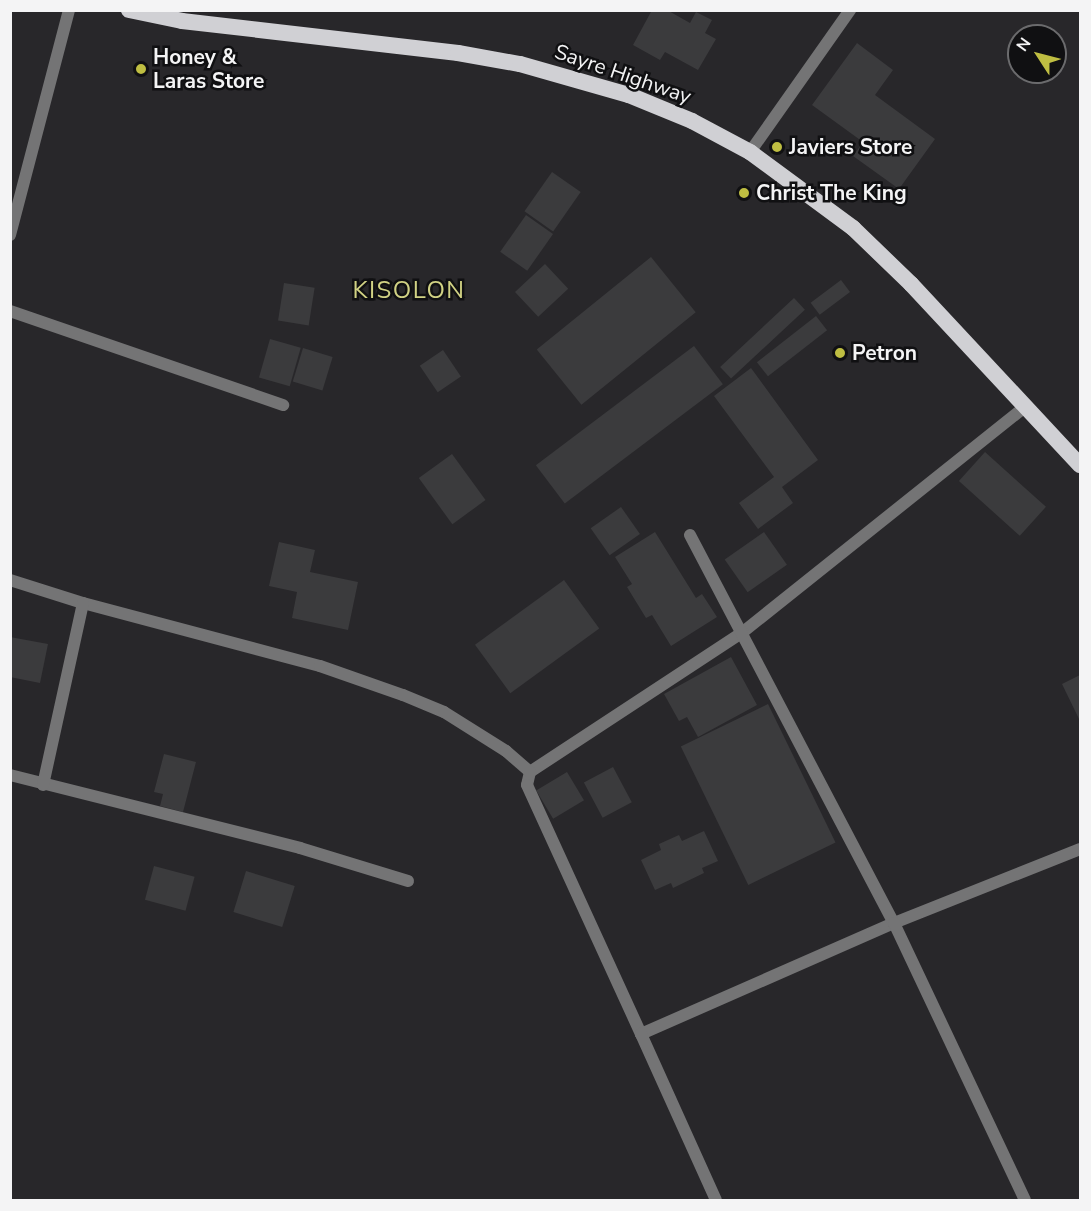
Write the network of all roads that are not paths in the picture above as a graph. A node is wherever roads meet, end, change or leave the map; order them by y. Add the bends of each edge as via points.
1 (69, 10) edge
2 (129, 10) edge
3 (850, 10) edge
4 (750, 152) junction
5 (10, 235) edge
6 (10, 311) edge
7 (283, 405) dead end
8 (1026, 406) junction
9 (1080, 465) edge
10 (690, 535) dead end
11 (10, 580) edge
12 (83, 603) junction
13 (743, 632) junction
14 (530, 772) junction
15 (10, 775) edge
16 (43, 785) junction
17 (1080, 849) edge
18 (408, 881) dead end
19 (894, 923) junction
20 (641, 1034) junction
21 (716, 1200) edge
22 (1025, 1200) edge

1 - 5 street
2 - 4 highway, Sayre Highway via 220,26 458,53 520,64 629,95 692,121
3 - 4 street
4 - 8 highway, Sayre Highway via 854,228
6 - 7 street
8 - 9 highway, Sayre Highway
8 - 13 street
10 - 13 street
11 - 12 street
12 - 14 street via 320,666 403,695 444,712 506,751
12 - 16 street
13 - 14 street
13 - 19 street
14 - 20 street via 526,785
15 - 16 street
16 - 18 street via 300,848
17 - 19 street
19 - 20 street
19 - 22 street
20 - 21 street

